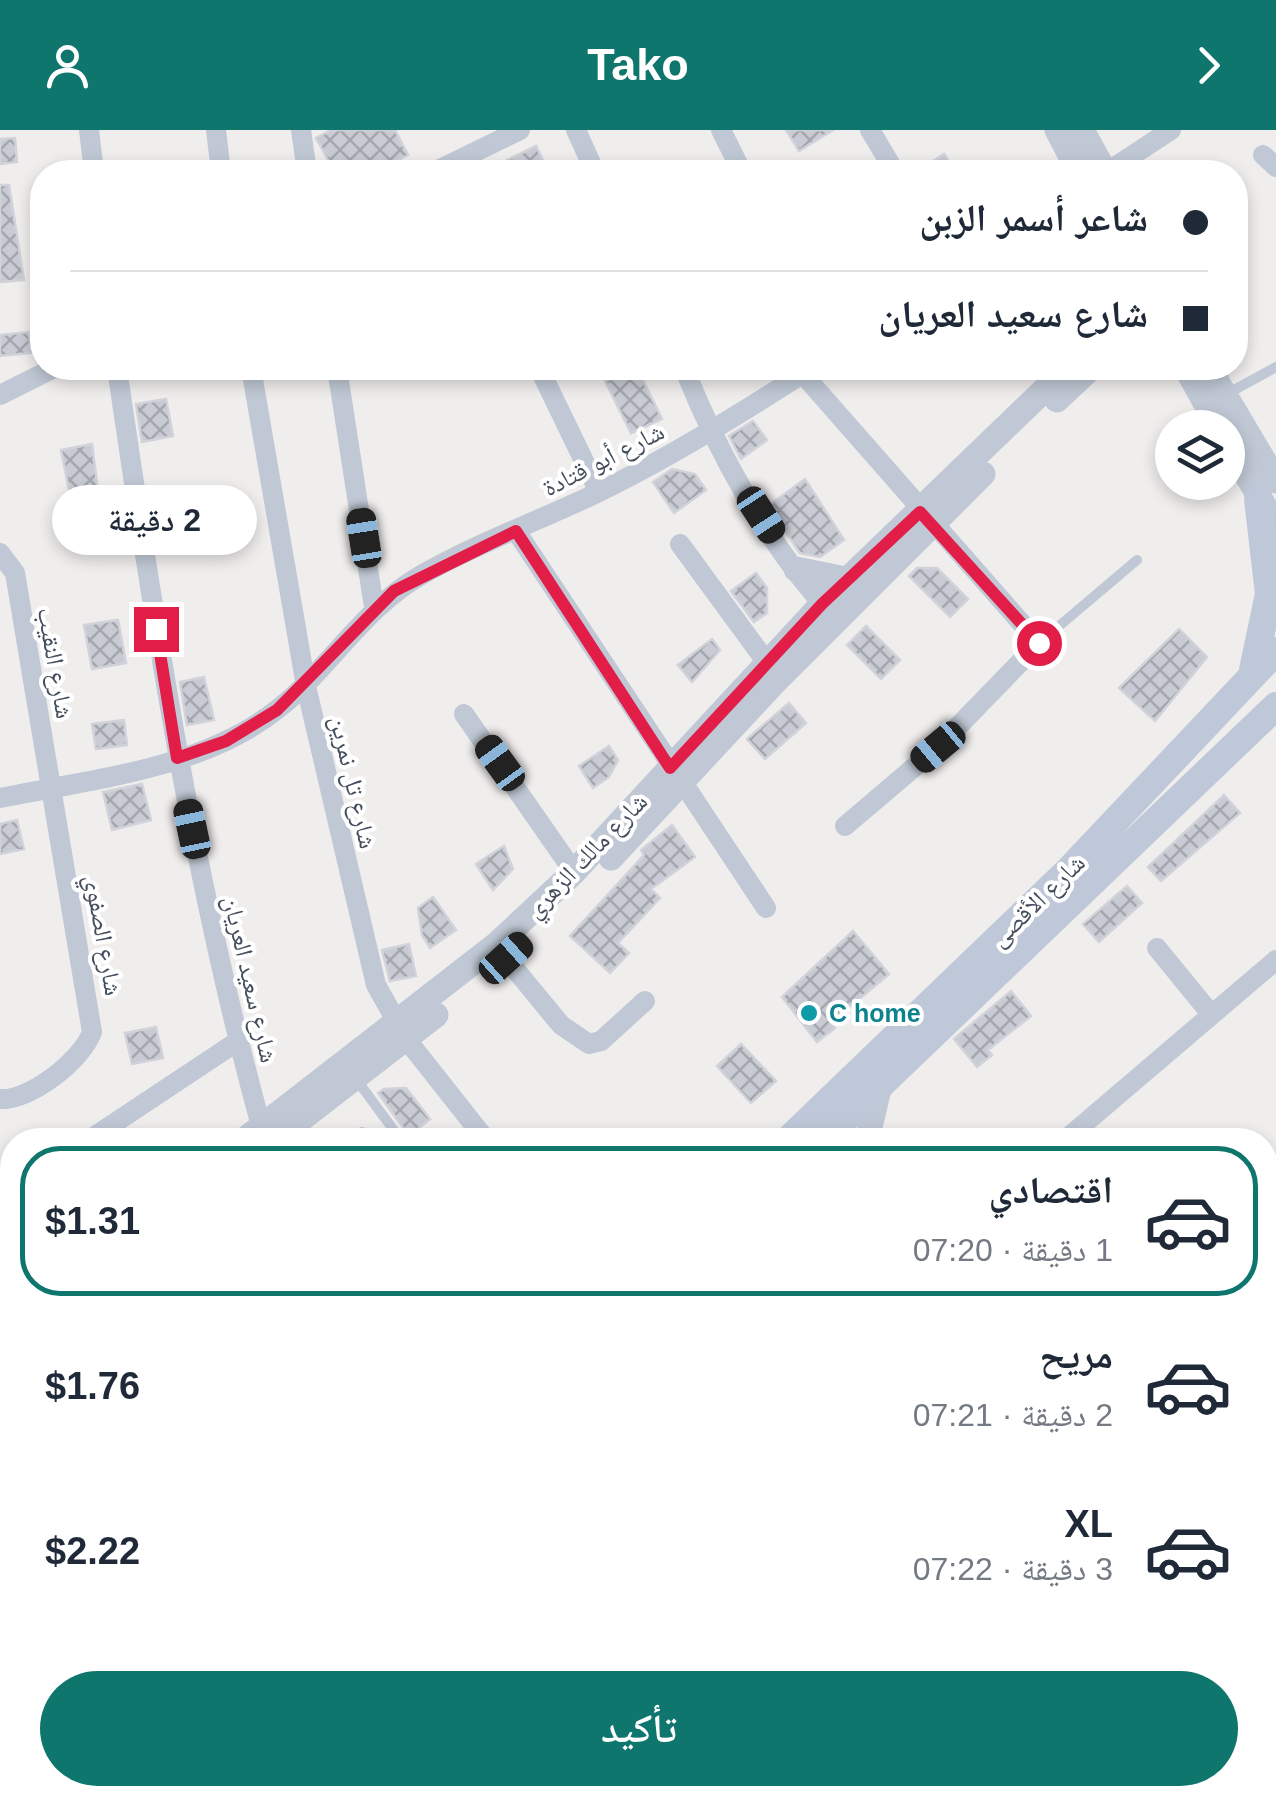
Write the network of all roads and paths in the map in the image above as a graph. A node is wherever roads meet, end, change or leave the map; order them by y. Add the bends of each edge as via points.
1 (90, 130) edge
2 (216, 130) edge
3 (300, 130) edge
4 (520, 130) edge
5 (576, 130) edge
6 (721, 130) edge
7 (870, 130) edge
8 (1057, 130) edge
9 (1082, 130) edge
10 (1171, 130) edge
11 (93, 160) edge
12 (220, 160) edge
13 (305, 160) edge
14 (462, 160) edge
15 (590, 160) edge
16 (736, 160) edge
17 (888, 160) edge
18 (1073, 160) edge
19 (1099, 160) edge
20 (1125, 160) edge
21 (1276, 368) edge
22 (30, 380) edge
23 (119, 380) edge
24 (253, 380) edge
25 (339, 380) edge
26 (546, 380) edge
27 (689, 380) edge
28 (791, 380) edge
29 (815, 380) edge
30 (1056, 380) edge
31 (1078, 380) edge
32 (1199, 380) edge
33 (1206, 380) edge
34 (0, 395) edge
35 (1224, 395) junction
36 (1212, 410) edge
37 (709, 431) junction
38 (1245, 463) edge
39 (1267, 490) edge
40 (599, 492) junction
41 (926, 518) junction
42 (1276, 526) edge
43 (516, 531) junction
44 (680, 544) dead end
45 (0, 553) edge
46 (1136, 560) dead end
47 (796, 570) junction
48 (850, 580) junction
49 (374, 607) junction
50 (830, 612) junction
51 (1039, 643) junction
52 (1276, 652) edge
53 (768, 664) junction
54 (1250, 681) junction
55 (306, 686) junction
56 (1274, 709) edge
57 (464, 714) dead end
58 (177, 758) junction
59 (676, 776) junction
60 (52, 787) junction
61 (0, 798) edge
62 (845, 826) dead end
63 (574, 872) junction
64 (766, 908) dead end
65 (1157, 948) dead end
66 (506, 958) junction
67 (1274, 967) edge
68 (644, 1001) dead end
69 (1211, 1014) junction
70 (402, 1033) junction
71 (238, 1041) junction
72 (356, 1078) junction
73 (879, 1089) junction
74 (0, 1099) edge
75 (107, 1128) edge
76 (258, 1128) edge
77 (271, 1128) edge
78 (273, 1128) edge
79 (393, 1128) edge
80 (477, 1128) edge
81 (800, 1128) edge
82 (837, 1128) edge
83 (870, 1128) edge
84 (1079, 1128) edge

1 - 11 street
2 - 12 street
3 - 13 street
4 - 14 street
5 - 15 street
6 - 16 street
7 - 17 street
8 - 18 street
9 - 19 street
10 - 20 street
21 - 35 lane
22 - 34 street
23 - 58 street, شارع سعيد العريان
24 - 55 street, شارع تل نمرين
25 - 49 street
26 - 40 street
27 - 37 street
28 - 37 street, شارع أبو قتادة
29 - 41 street
30 - 41 street, شارع مالك الزهري
31 - 41 street, شارع مالك الزهري
32 - 36 street
33 - 35 street
35 - 39 street
37 - 40 street, شارع أبو قتادة
37 - 47 street
38 - 39 street
39 - 42 street
39 - 54 main road via 1269,594
40 - 43 street, شارع أبو قتادة
41 - 48 street, شارع مالك الزهري
41 - 50 street, شارع مالك الزهري
41 - 51 street
43 - 49 street, شارع أبو قتادة via 424,574
43 - 59 street
44 - 53 street
45 - 60 street, شارع النقيب via 15,573
46 - 51 lane
47 - 48 street
47 - 50 street
48 - 50 street, شارع مالك الزهري
49 - 55 street, شارع أبو قتادة
50 - 53 street, شارع مالك الزهري
50 - 59 street, شارع مالك الزهري
51 - 62 street via 938,747
52 - 54 main road, شارع الأقصى
53 - 59 street, شارع مالك الزهري
54 - 81 main road, شارع الأقصى via 1068,871
55 - 58 street, شارع أبو قتادة via 249,730
55 - 70 street, شارع تل نمرين via 376,985
56 - 73 main road, شارع الأقصى
57 - 63 street
58 - 60 street, شارع أبو قتادة
58 - 71 street, شارع سعيد العريان
59 - 63 street, شارع مالك الزهري
59 - 64 street
59 - 66 street, شارع مالك الزهري via 576,894
60 - 61 street, شارع أبو قتادة
60 - 74 street, شارع الصفوي via 92,1032 78,1060 14,1099
63 - 70 street, شارع مالك الزهري
65 - 69 street
66 - 68 street via 561,1025 589,1044 601,1041
66 - 70 street, شارع مالك الزهري
67 - 69 street
69 - 84 street
70 - 72 street, شارع مالك الزهري
70 - 77 street, شارع مالك الزهري
70 - 80 street, شارع تل نمرين
71 - 75 street
71 - 76 street, شارع سعيد العريان
72 - 78 street, شارع مالك الزهري
72 - 79 lane
73 - 82 main road, شارع الأقصى
73 - 83 street

